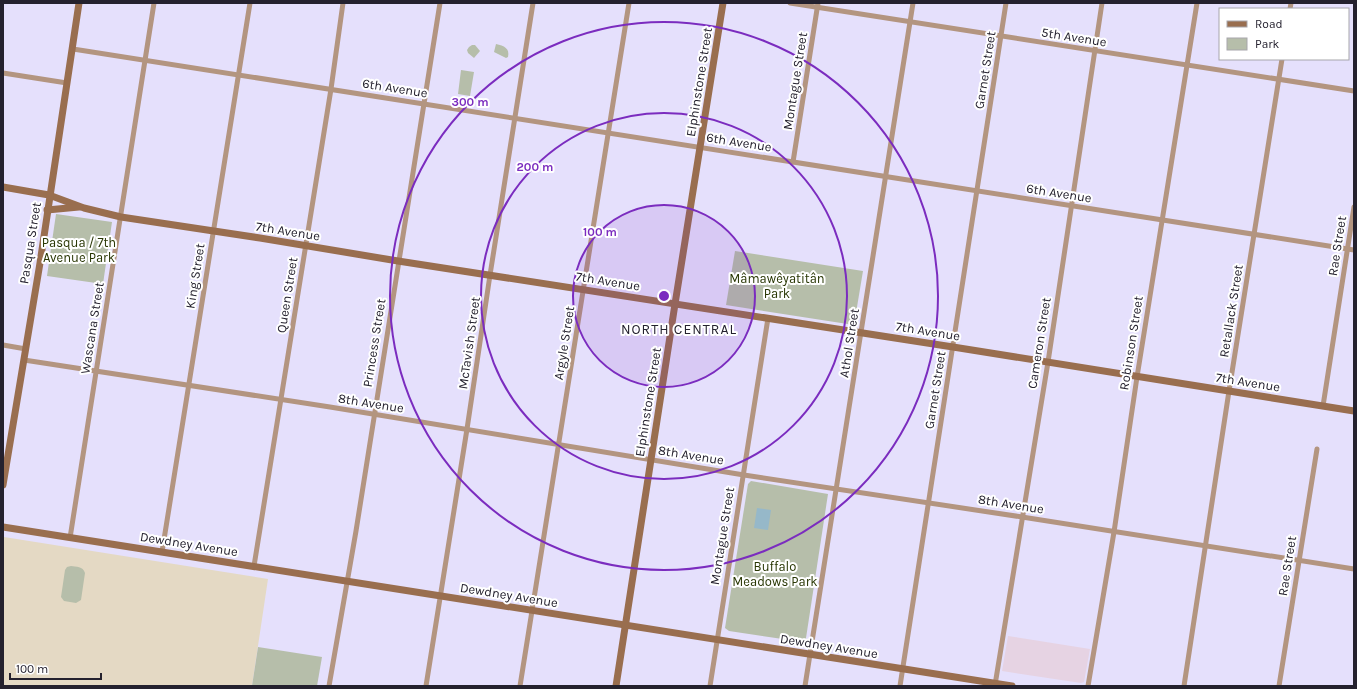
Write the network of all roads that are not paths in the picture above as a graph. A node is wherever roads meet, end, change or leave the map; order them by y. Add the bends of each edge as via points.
1 (79, 3) edge
2 (154, 3) edge
3 (250, 3) edge
4 (343, 3) edge
5 (440, 3) edge
6 (533, 3) edge
7 (629, 3) edge
8 (723, 3) edge
9 (790, 3) edge
10 (913, 3) edge
11 (1006, 3) edge
12 (1102, 3) edge
13 (1197, 3) edge
14 (818, 5) edge
15 (910, 22) junction
16 (1001, 37) junction
17 (73, 49) junction
18 (1094, 51) junction
19 (144, 60) junction
20 (1282, 60) edge
21 (1187, 65) junction
22 (3, 73) edge
23 (238, 75) junction
24 (1279, 80) junction
25 (67, 83) junction
26 (331, 89) junction
27 (1354, 92) edge
28 (423, 104) junction
29 (515, 118) junction
30 (608, 133) junction
31 (701, 147) junction
32 (793, 162) junction
33 (886, 176) junction
34 (3, 187) edge
35 (976, 191) junction
36 (49, 195) junction
37 (1071, 206) junction
38 (80, 207) junction
39 (1354, 207) edge
40 (47, 210) junction
41 (121, 217) junction
42 (1162, 220) junction
43 (213, 231) junction
44 (1254, 234) junction
45 (306, 246) junction
46 (1348, 249) junction
47 (1354, 250) edge
48 (398, 261) junction
49 (490, 275) junction
50 (584, 290) junction
51 (675, 304) junction
52 (768, 318) junction
53 (862, 333) junction
54 (3, 345) edge
55 (953, 347) junction
56 (26, 348) junction
57 (24, 360) junction
58 (1048, 362) junction
59 (96, 372) junction
60 (1137, 377) junction
61 (190, 386) junction
62 (1229, 391) junction
63 (281, 400) junction
64 (1323, 406) junction
65 (1354, 411) edge
66 (374, 414) junction
67 (467, 429) junction
68 (559, 445) junction
69 (1318, 449) dead end
70 (651, 460) junction
71 (744, 475) junction
72 (3, 485) edge
73 (836, 489) junction
74 (928, 503) junction
75 (1022, 516) junction
76 (3, 527) edge
77 (1114, 532) junction
78 (70, 538) junction
79 (1205, 546) junction
80 (162, 552) junction
81 (1299, 561) junction
82 (254, 566) junction
83 (1354, 570) edge
84 (347, 581) junction
85 (440, 596) junction
86 (533, 610) junction
87 (626, 625) junction
88 (717, 640) junction
89 (810, 655) junction
90 (903, 669) junction
91 (995, 685) edge
92 (329, 686) edge
93 (426, 686) edge
94 (520, 686) edge
95 (616, 686) edge
96 (710, 686) edge
97 (806, 686) edge
98 (900, 686) edge
99 (1012, 686) edge
100 (1088, 686) edge
101 (1184, 686) edge
102 (1279, 686) edge

1 - 17 street, Pasqua Street
2 - 19 street, Wascana Street
3 - 23 street, King Street
4 - 26 street, Queen Street
5 - 28 street, Princess Street
6 - 29 street, McTavish Street
7 - 30 street, Argyle Street
8 - 31 street, Elphinstone Street
9 - 14 street, 5th Avenue
10 - 15 street, Athol Street
11 - 16 street, Garnet Street
12 - 18 street, Cameron Street
13 - 21 street, Robinson Street
14 - 15 street, 5th Avenue
14 - 32 street, Montague Street
15 - 16 street, 5th Avenue
15 - 33 street, Athol Street
16 - 18 street, 5th Avenue
16 - 35 street, Garnet Street
17 - 19 street, 6th Avenue
17 - 25 street, Pasqua Street
18 - 21 street, 5th Avenue
18 - 37 street, Cameron Street
19 - 23 street, 6th Avenue
19 - 41 street, Wascana Street
20 - 24 street, Retallack Street
21 - 24 street, 5th Avenue
21 - 42 street, Robinson Street
22 - 25 street
23 - 26 street, 6th Avenue
23 - 43 street, King Street
24 - 27 street, 5th Avenue
24 - 44 street, Retallack Street
25 - 36 street, Pasqua Street
26 - 28 street, 6th Avenue
26 - 45 street, Queen Street
28 - 29 street, 6th Avenue
28 - 48 street, Princess Street
29 - 30 street, 6th Avenue
29 - 49 street, McTavish Street
30 - 31 street, 6th Avenue
30 - 50 street, Argyle Street
31 - 32 street, 6th Avenue
31 - 51 street, Elphinstone Street
32 - 33 street, 6th Avenue
33 - 35 street, 6th Avenue
33 - 53 street, Athol Street
34 - 36 street, 7th Avenue
35 - 37 street, 6th Avenue
35 - 55 street, Garnet Street
36 - 38 street, 7th Avenue
36 - 40 street, Pasqua Street
37 - 42 street, 6th Avenue
37 - 58 street, Cameron Street
38 - 40 street
38 - 41 street, 7th Avenue
39 - 46 street, Rae Street
40 - 56 street, Pasqua Street
41 - 43 street, 7th Avenue
41 - 59 street, Wascana Street
42 - 44 street, 6th Avenue
42 - 60 street, Robinson Street
43 - 45 street, 7th Avenue
43 - 61 street, King Street
44 - 46 street, 6th Avenue
44 - 62 street, Retallack Street
45 - 48 street, 7th Avenue
45 - 63 street, Queen Street
46 - 47 street, 6th Avenue
46 - 64 street, Rae Street
48 - 49 street, 7th Avenue
48 - 66 street, Princess Street
49 - 50 street, 7th Avenue
49 - 67 street, McTavish Street
50 - 51 street, 7th Avenue
50 - 68 street, Argyle Street
51 - 52 street, 7th Avenue
51 - 70 street, Elphinstone Street
52 - 53 street, 7th Avenue
52 - 71 street, Montague Street
53 - 55 street, 7th Avenue
53 - 73 street, Athol Street
54 - 56 street
55 - 58 street, 7th Avenue
55 - 74 street, Garnet Street
56 - 57 street, Pasqua Street
57 - 59 street, 8th Avenue
57 - 72 street, Pasqua Street
58 - 60 street, 7th Avenue
58 - 75 street, Cameron Street
59 - 61 street, 8th Avenue
59 - 78 street, Wascana Street
60 - 62 street, 7th Avenue
60 - 77 street, Robinson Street
61 - 63 street, 8th Avenue
61 - 80 street, King Street
62 - 64 street, 7th Avenue
62 - 79 street, Retallack Street
63 - 66 street, 8th Avenue
63 - 82 street, Queen Street
64 - 65 street, 7th Avenue
66 - 67 street, 8th Avenue
66 - 84 street, Princess Street
67 - 68 street, 8th Avenue
67 - 85 street, McTavish Street
68 - 70 street, 8th Avenue
68 - 86 street, Argyle Street
69 - 81 street, Rae Street
70 - 71 street, 8th Avenue
70 - 87 street, Elphinstone Street
71 - 73 street, 8th Avenue
71 - 88 street, Montague Street
73 - 74 street, 8th Avenue
73 - 89 street, Athol Street
74 - 75 street, 8th Avenue
74 - 90 street, Garnet Street
75 - 77 street, 8th Avenue
75 - 91 street, Cameron Street
76 - 78 street, Dewdney Avenue
77 - 79 street, 8th Avenue
77 - 100 street, Robinson Street
78 - 80 street, Dewdney Avenue
79 - 81 street, 8th Avenue
79 - 101 street, Retallack Street
80 - 82 street, Dewdney Avenue
81 - 83 street, 8th Avenue
81 - 102 street, Rae Street
82 - 84 street, Dewdney Avenue
84 - 85 street, Dewdney Avenue
84 - 92 street, Princess Street
85 - 86 street, Dewdney Avenue
85 - 93 street, McTavish Street
86 - 87 street, Dewdney Avenue
86 - 94 street, Argyle Street
87 - 88 street, Dewdney Avenue
87 - 95 street, Elphinstone Street
88 - 89 street, Dewdney Avenue
88 - 96 street, Montague Street
89 - 90 street, Dewdney Avenue
89 - 97 street, Athol Street
90 - 91 street, Dewdney Avenue
90 - 98 street, Garnet Street
91 - 99 street, Dewdney Avenue

